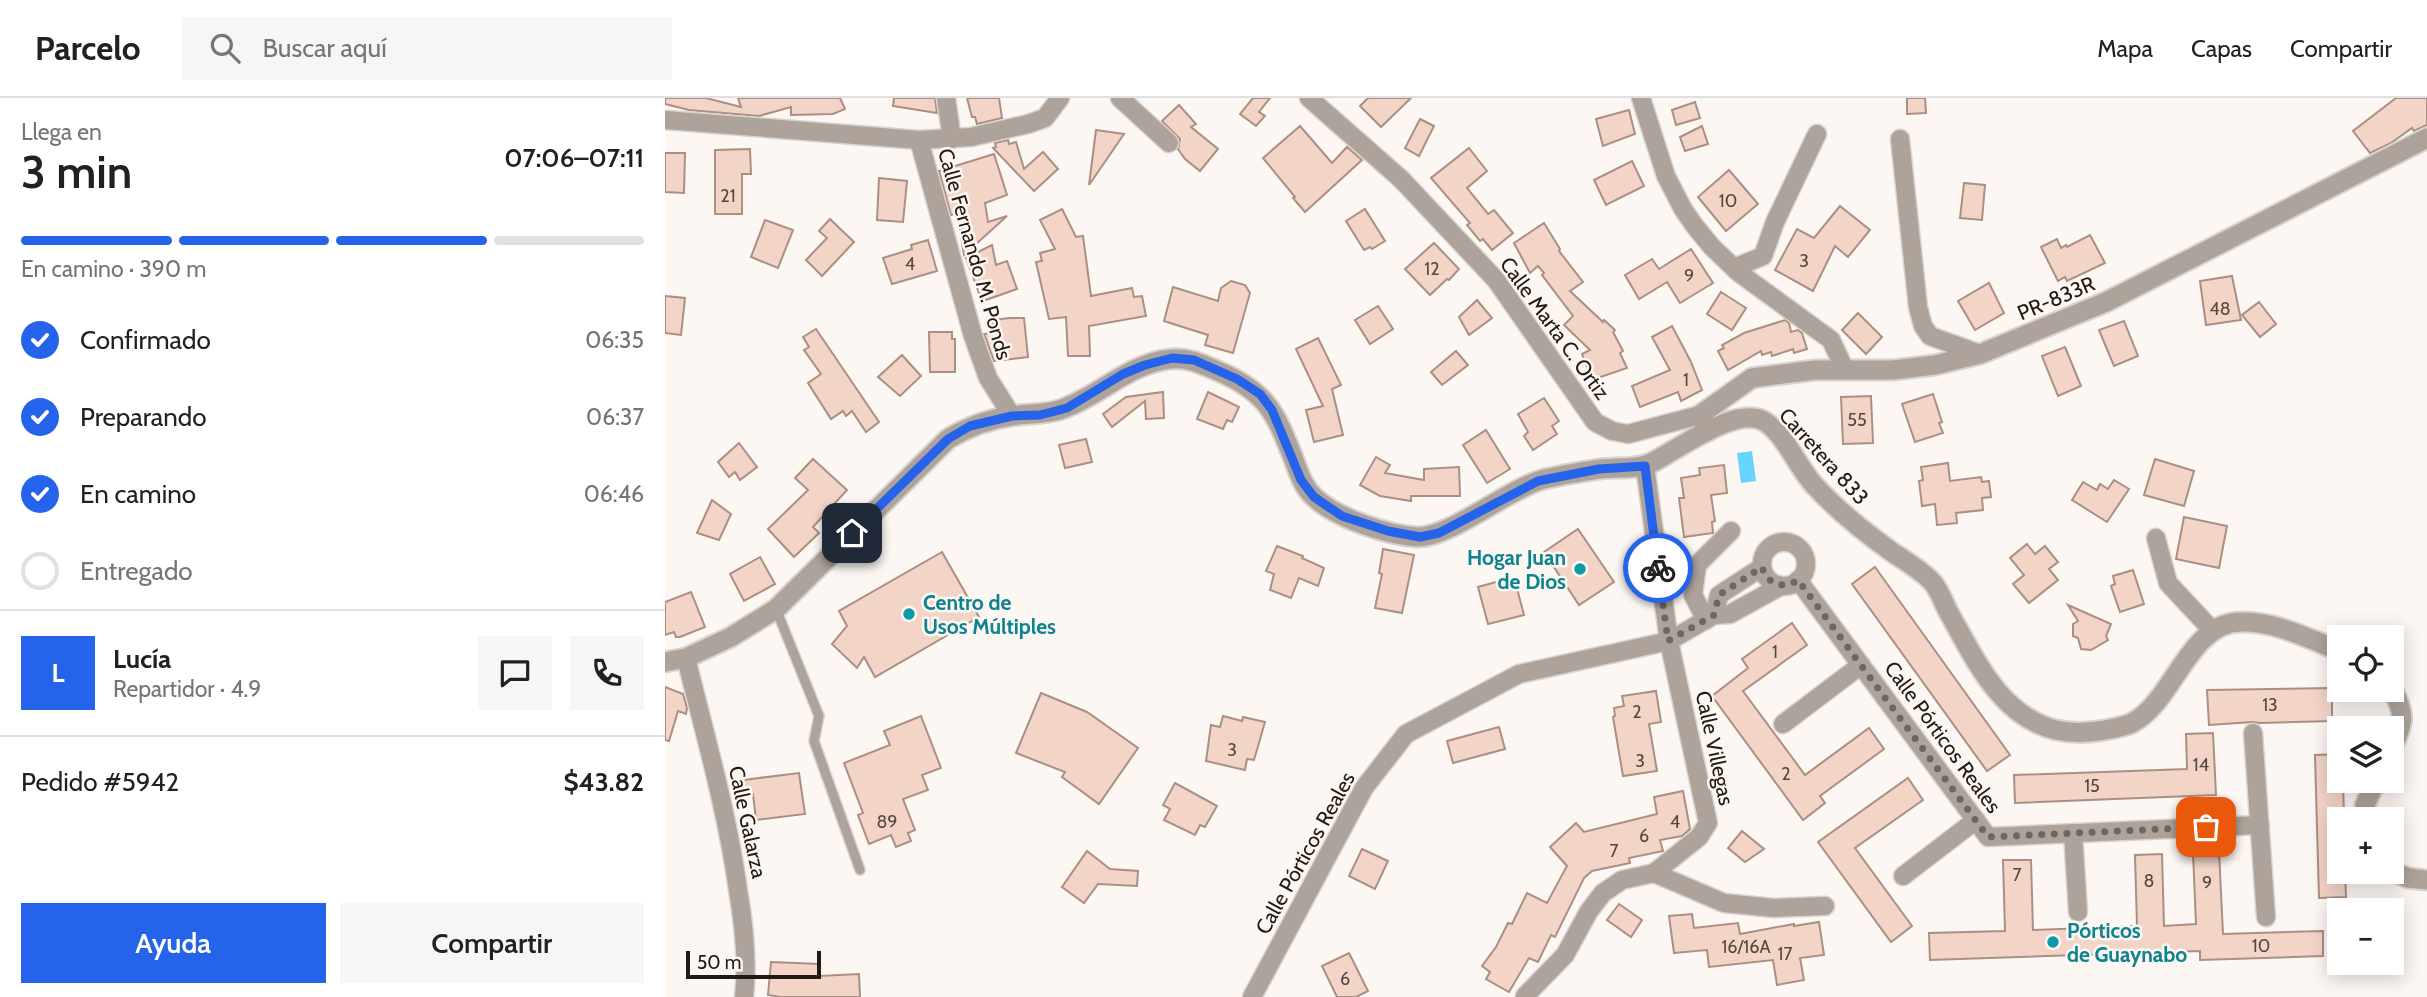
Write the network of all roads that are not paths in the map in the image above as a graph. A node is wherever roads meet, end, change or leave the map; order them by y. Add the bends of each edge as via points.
1 (946, 98) edge
2 (1060, 98) edge
3 (1120, 98) edge
4 (1309, 98) edge
5 (1641, 98) edge
6 (665, 120) edge
7 (1818, 134) dead end
8 (2427, 138) edge
9 (952, 139) junction
10 (1900, 139) dead end
11 (919, 140) junction
12 (1169, 143) dead end
13 (1734, 268) junction
14 (1980, 354) junction
15 (1845, 370) junction
16 (1012, 416) junction
17 (1704, 423) junction
18 (1645, 466) junction
19 (1731, 531) dead end
20 (2156, 538) dead end
21 (1762, 567) junction
22 (1790, 583) junction
23 (776, 609) junction
24 (1710, 617) junction
25 (2211, 629) junction
26 (1668, 641) junction
27 (2327, 646) edge
28 (686, 658) junction
29 (665, 662) edge
30 (1861, 665) junction
31 (1783, 724) dead end
32 (2253, 733) dead end
33 (1976, 820) junction
34 (2260, 825) junction
35 (2073, 833) junction
36 (860, 870) dead end
37 (1654, 873) junction
38 (1903, 876) dead end
39 (2404, 876) edge
40 (2427, 880) edge
41 (1825, 906) dead end
42 (2078, 912) dead end
43 (2266, 917) dead end
44 (1525, 996) edge
45 (744, 997) edge
46 (1252, 997) edge

1 - 9 street
2 - 9 street via 1045,118
3 - 12 street
4 - 17 street, Calle Marta C. Ortiz via 1401,179 1496,280 1595,422 1627,433
5 - 13 street via 1666,176 1683,209
6 - 11 street
7 - 13 street via 1763,257
8 - 14 street, PR-833R / PR-833R via 2106,302
9 - 11 street
10 - 14 street via 1923,326 1930,336
11 - 16 street, Calle Fernando M. Ponds via 973,336 988,378
13 - 15 street via 1831,340
14 - 15 street, PR-833R / PR-833R via 1893,370
15 - 17 street, PR-833R / PR-833R via 1752,378
16 - 18 street, Carretera 833 via 1067,408 1145,365 1172,358 1194,360 1260,394 1272,410 1301,480 1314,497 1342,516 1420,537 1439,533 1538,481
16 - 23 street, Carretera 833 via 970,426 948,439
17 - 18 street, Carretera 833
17 - 25 street, Carretera 833 via 1752,417 1766,422 1841,512 1932,582 2006,704 2050,729 2090,732 2134,722 2154,704
18 - 26 street, Calle Villegas
19 - 24 street via 1697,565 1693,594
20 - 25 street via 2168,583
21 - 22 street via 1768,580
21 - 22 street via 1770,547 1791,543 1805,558 1804,572
21 - 24 street, Calle Pórticos Reales via 1719,595
22 - 24 street, Calle Pórticos Reales via 1730,614
22 - 30 street, Calle Pórticos Reales
23 - 28 street, Carretera 833
23 - 36 lane via 819,716 814,741
24 - 26 street, Calle Pórticos Reales
25 - 27 street via 2240,621 2279,628
26 - 37 street, Calle Villegas via 1708,823 1699,837
26 - 46 street, Calle Pórticos Reales via 1519,674 1406,734 1364,788
28 - 29 street, Carretera 833
28 - 45 street, Calle Galarza via 731,839 743,920
30 - 31 street
30 - 33 street, Calle Pórticos Reales
32 - 34 street
33 - 35 street, Calle Pórticos Reales via 1988,837
33 - 38 street
34 - 35 street, Calle Pórticos Reales
34 - 43 street
35 - 42 street
37 - 41 street via 1724,903
37 - 44 street, Calle Villegas via 1622,880 1603,894 1588,911 1565,955
39 - 40 street

